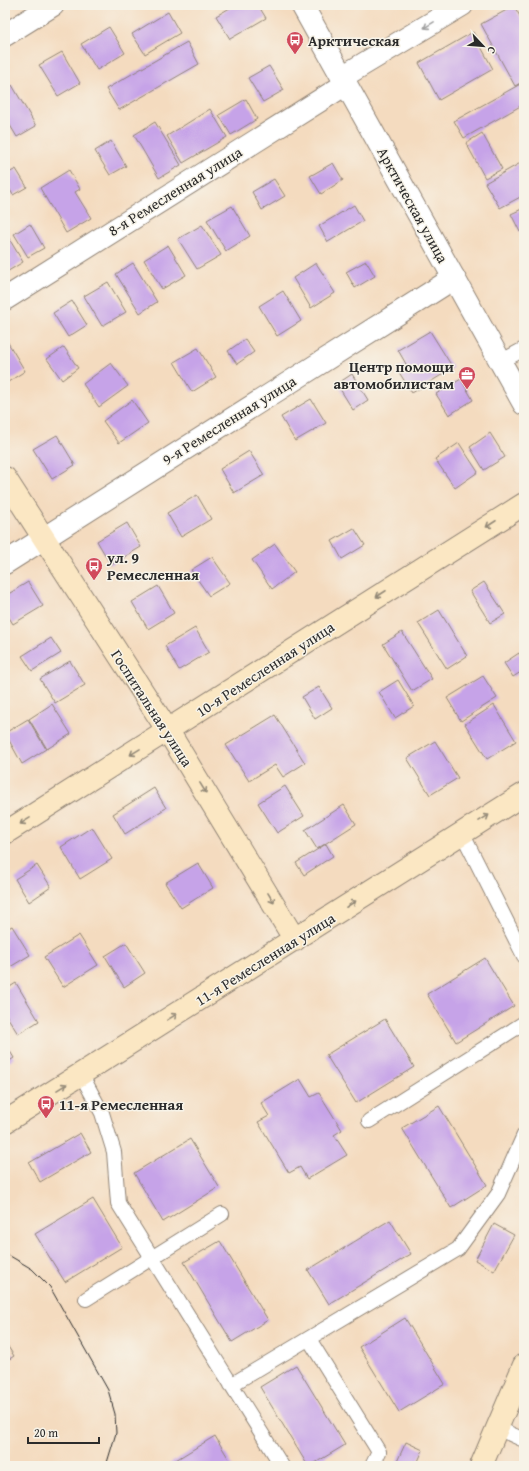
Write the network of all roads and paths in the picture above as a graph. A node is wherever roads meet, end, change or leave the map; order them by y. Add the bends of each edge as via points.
1 (54, 5) edge
2 (302, 5) edge
3 (462, 5) edge
4 (5, 35) edge
5 (344, 81) junction
6 (454, 278) junction
7 (5, 299) edge
8 (524, 349) edge
9 (500, 362) junction
10 (524, 404) edge
11 (5, 478) edge
12 (524, 504) edge
13 (42, 538) junction
14 (5, 563) edge
15 (168, 731) junction
16 (524, 794) edge
17 (5, 833) edge
18 (462, 833) junction
19 (295, 940) junction
20 (524, 956) edge
21 (524, 1023) edge
22 (81, 1074) junction
23 (369, 1120) dead end
24 (5, 1122) edge
25 (524, 1135) edge
26 (222, 1214) dead end
27 (152, 1258) junction
28 (86, 1299) dead end
29 (309, 1338) junction
30 (524, 1366) edge
31 (231, 1385) junction
32 (497, 1428) junction
33 (524, 1440) edge
34 (281, 1466) edge
35 (372, 1466) edge
36 (481, 1466) edge

1 - 4 street
2 - 5 street, Арктическая улица
3 -> 5 street, 8-я Ремесленная улица
5 - 6 street, Арктическая улица
5 - 7 street, 8-я Ремесленная улица
6 - 9 street, Арктическая улица
6 - 13 street, 9-я Ремесленная улица
8 - 9 lane
9 - 10 street, Арктическая улица
11 - 13 main road, Госпитальная улица
12 -> 15 main road, 10-я Ремесленная улица
13 - 14 street, 9-я Ремесленная улица
13 - 15 main road, Госпитальная улица
15 -> 17 main road, 10-я Ремесленная улица
15 -> 19 main road, Госпитальная улица
18 -> 16 main road, 11-я Ремесленная улица
19 -> 18 main road, 11-я Ремесленная улица
18 - 20 lane
22 -> 19 main road, 11-я Ремесленная улица
21 - 23 lane
24 -> 22 main road, 11-я Ремесленная улица
22 - 27 lane via 102,1113 114,1152 118,1203
25 - 29 lane via 498,1194 458,1249
26 - 27 lane
27 - 28 lane
27 - 31 lane
29 - 31 lane
29 - 35 lane via 379,1452
30 - 32 main road
31 - 34 lane
32 - 33 lane
32 - 36 main road

